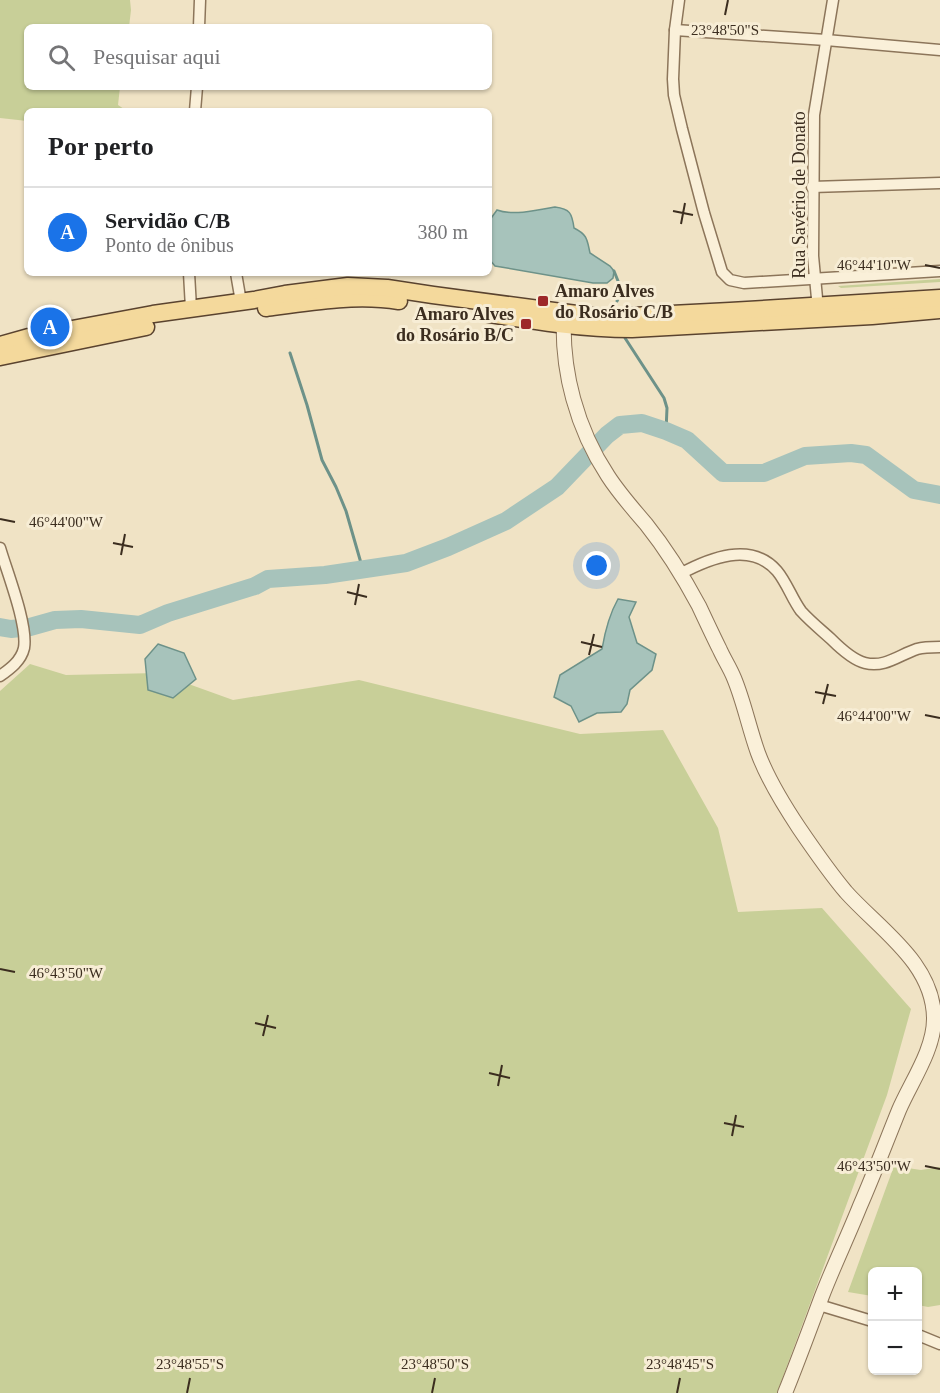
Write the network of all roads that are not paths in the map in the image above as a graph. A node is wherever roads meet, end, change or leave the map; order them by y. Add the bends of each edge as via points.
1 (200, 0) edge
2 (680, 0) edge
3 (833, 0) edge
4 (199, 24) edge
5 (675, 30) junction
6 (826, 40) junction
7 (940, 50) edge
8 (197, 90) edge
9 (195, 108) edge
10 (940, 183) edge
11 (812, 187) junction
12 (940, 271) edge
13 (189, 276) edge
14 (237, 276) edge
15 (814, 279) junction
16 (940, 298) edge
17 (241, 302) junction
18 (190, 308) junction
19 (940, 310) edge
20 (818, 312) junction
21 (154, 319) junction
22 (564, 319) junction
23 (0, 345) edge
24 (0, 357) edge
25 (0, 548) edge
26 (681, 574) junction
27 (940, 647) edge
28 (0, 676) edge
29 (937, 1024) edge
30 (819, 1305) junction
31 (868, 1320) edge
32 (922, 1337) edge
33 (940, 1344) edge
34 (785, 1393) edge

1 - 4 street
2 - 5 street
3 - 6 street, Rua Savério de Donato
5 - 6 street
5 - 15 street via 674,95 722,272 730,280 744,283
6 - 7 street
6 - 11 street, Rua Savério de Donato via 814,115
8 - 9 street
10 - 11 street
11 - 15 street, Rua Savério de Donato
12 - 15 street
13 - 18 street
14 - 17 street
15 - 20 street, Rua Savério de Donato
16 - 20 main road
17 - 18 main road
17 - 22 main road via 348,286 387,288
18 - 21 main road
19 - 20 main road
20 - 22 main road via 632,329 606,329
21 - 22 main road via 325,301 385,299
21 - 23 main road
21 - 24 main road
22 - 26 street via 571,389 588,441 607,475
25 - 28 street via 24,639 17,663
26 - 27 street via 733,554 749,554 776,570 801,610 858,660 877,664 918,649
26 - 29 street via 734,677 758,753 782,802 845,891 913,962 930,995
29 - 30 street
30 - 31 street
30 - 34 street
32 - 33 street

